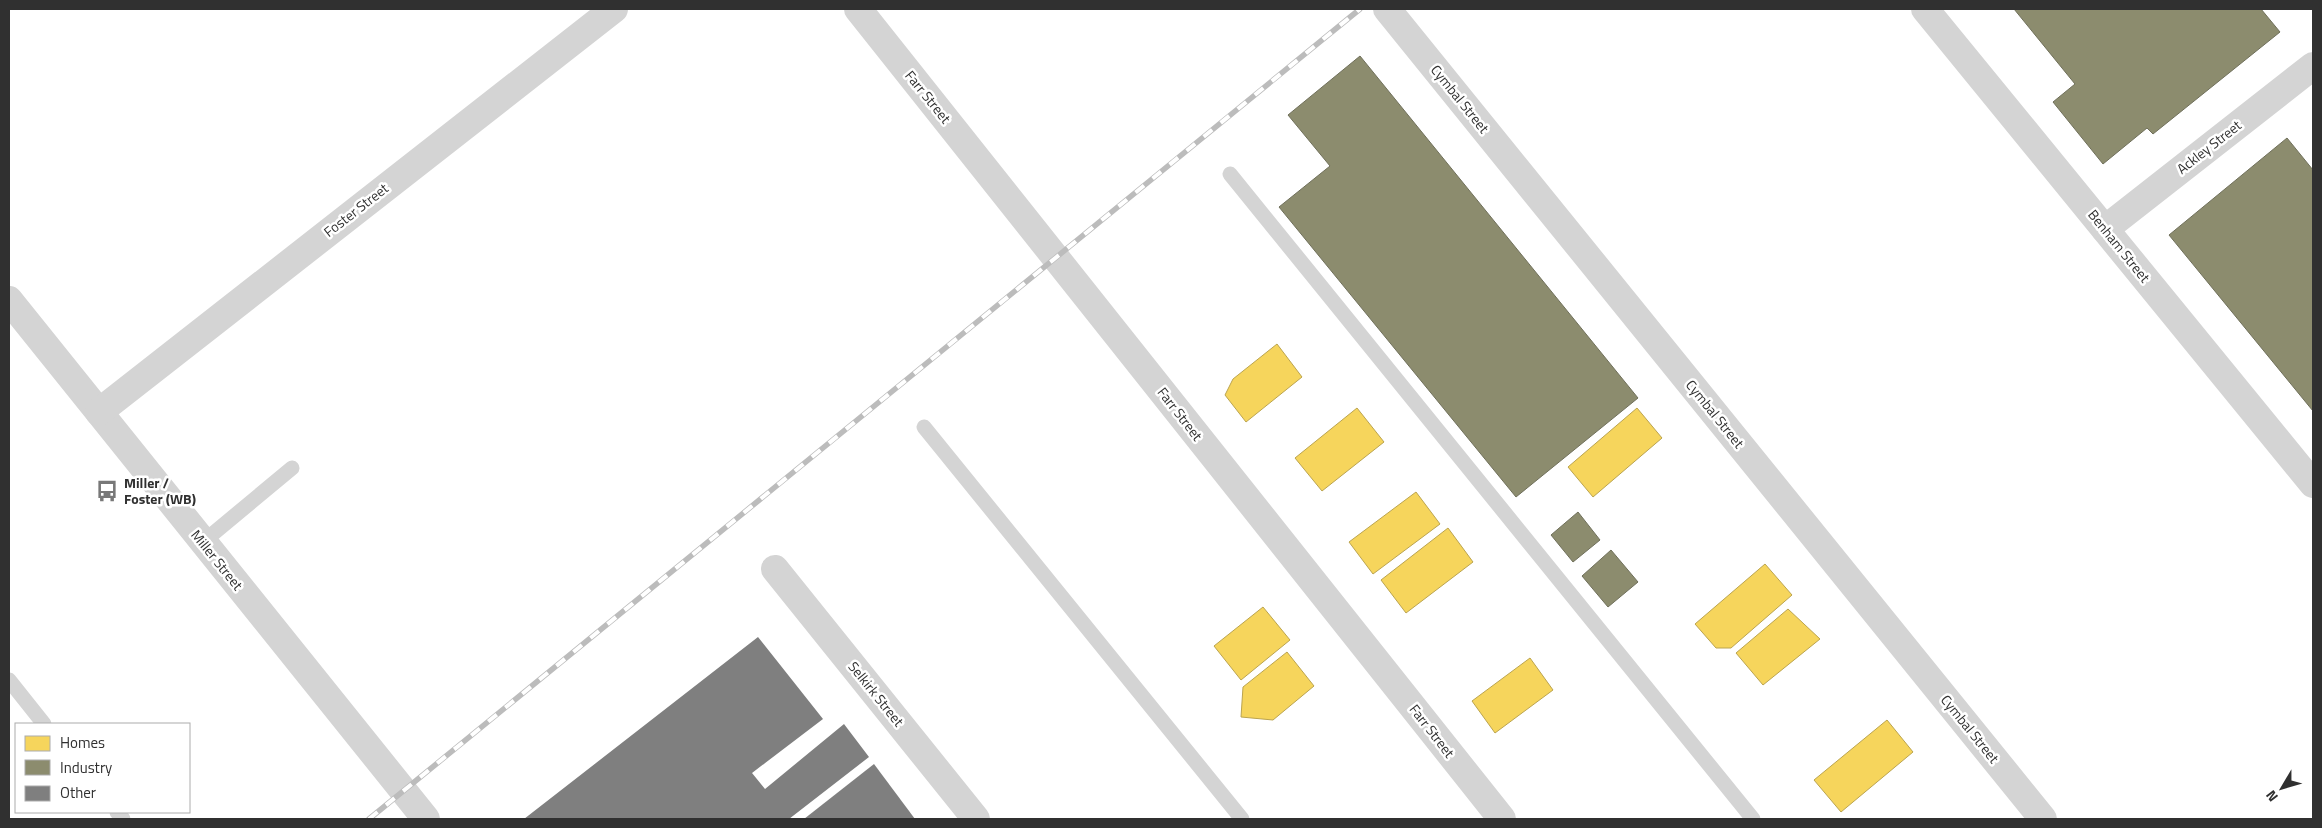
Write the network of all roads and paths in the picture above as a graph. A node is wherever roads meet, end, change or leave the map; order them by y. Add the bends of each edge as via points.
1 (614, 9) edge
2 (858, 9) edge
3 (1387, 9) edge
4 (1925, 9) edge
5 (2313, 66) edge
6 (1230, 174) dead end
7 (2105, 229) junction
8 (9, 300) edge
9 (99, 412) junction
10 (924, 427) dead end
11 (292, 468) dead end
12 (2313, 484) edge
13 (203, 542) junction
14 (775, 569) dead end
15 (9, 680) edge
16 (43, 723) edge
17 (426, 819) edge
18 (976, 819) edge
19 (1242, 819) edge
20 (1502, 819) edge
21 (1753, 819) edge
22 (2043, 819) edge

1 - 9 street, Foster Street
2 - 20 street, Farr Street
3 - 22 street, Cymbal Street
4 - 7 street, Benham Street
5 - 7 street, Ackley Street
6 - 21 lane
7 - 12 street, Benham Street
8 - 9 street, Miller Street
9 - 13 street, Miller Street
10 - 19 lane
11 - 13 lane
13 - 17 street, Miller Street
14 - 18 street, Selkirk Street
15 - 16 lane

